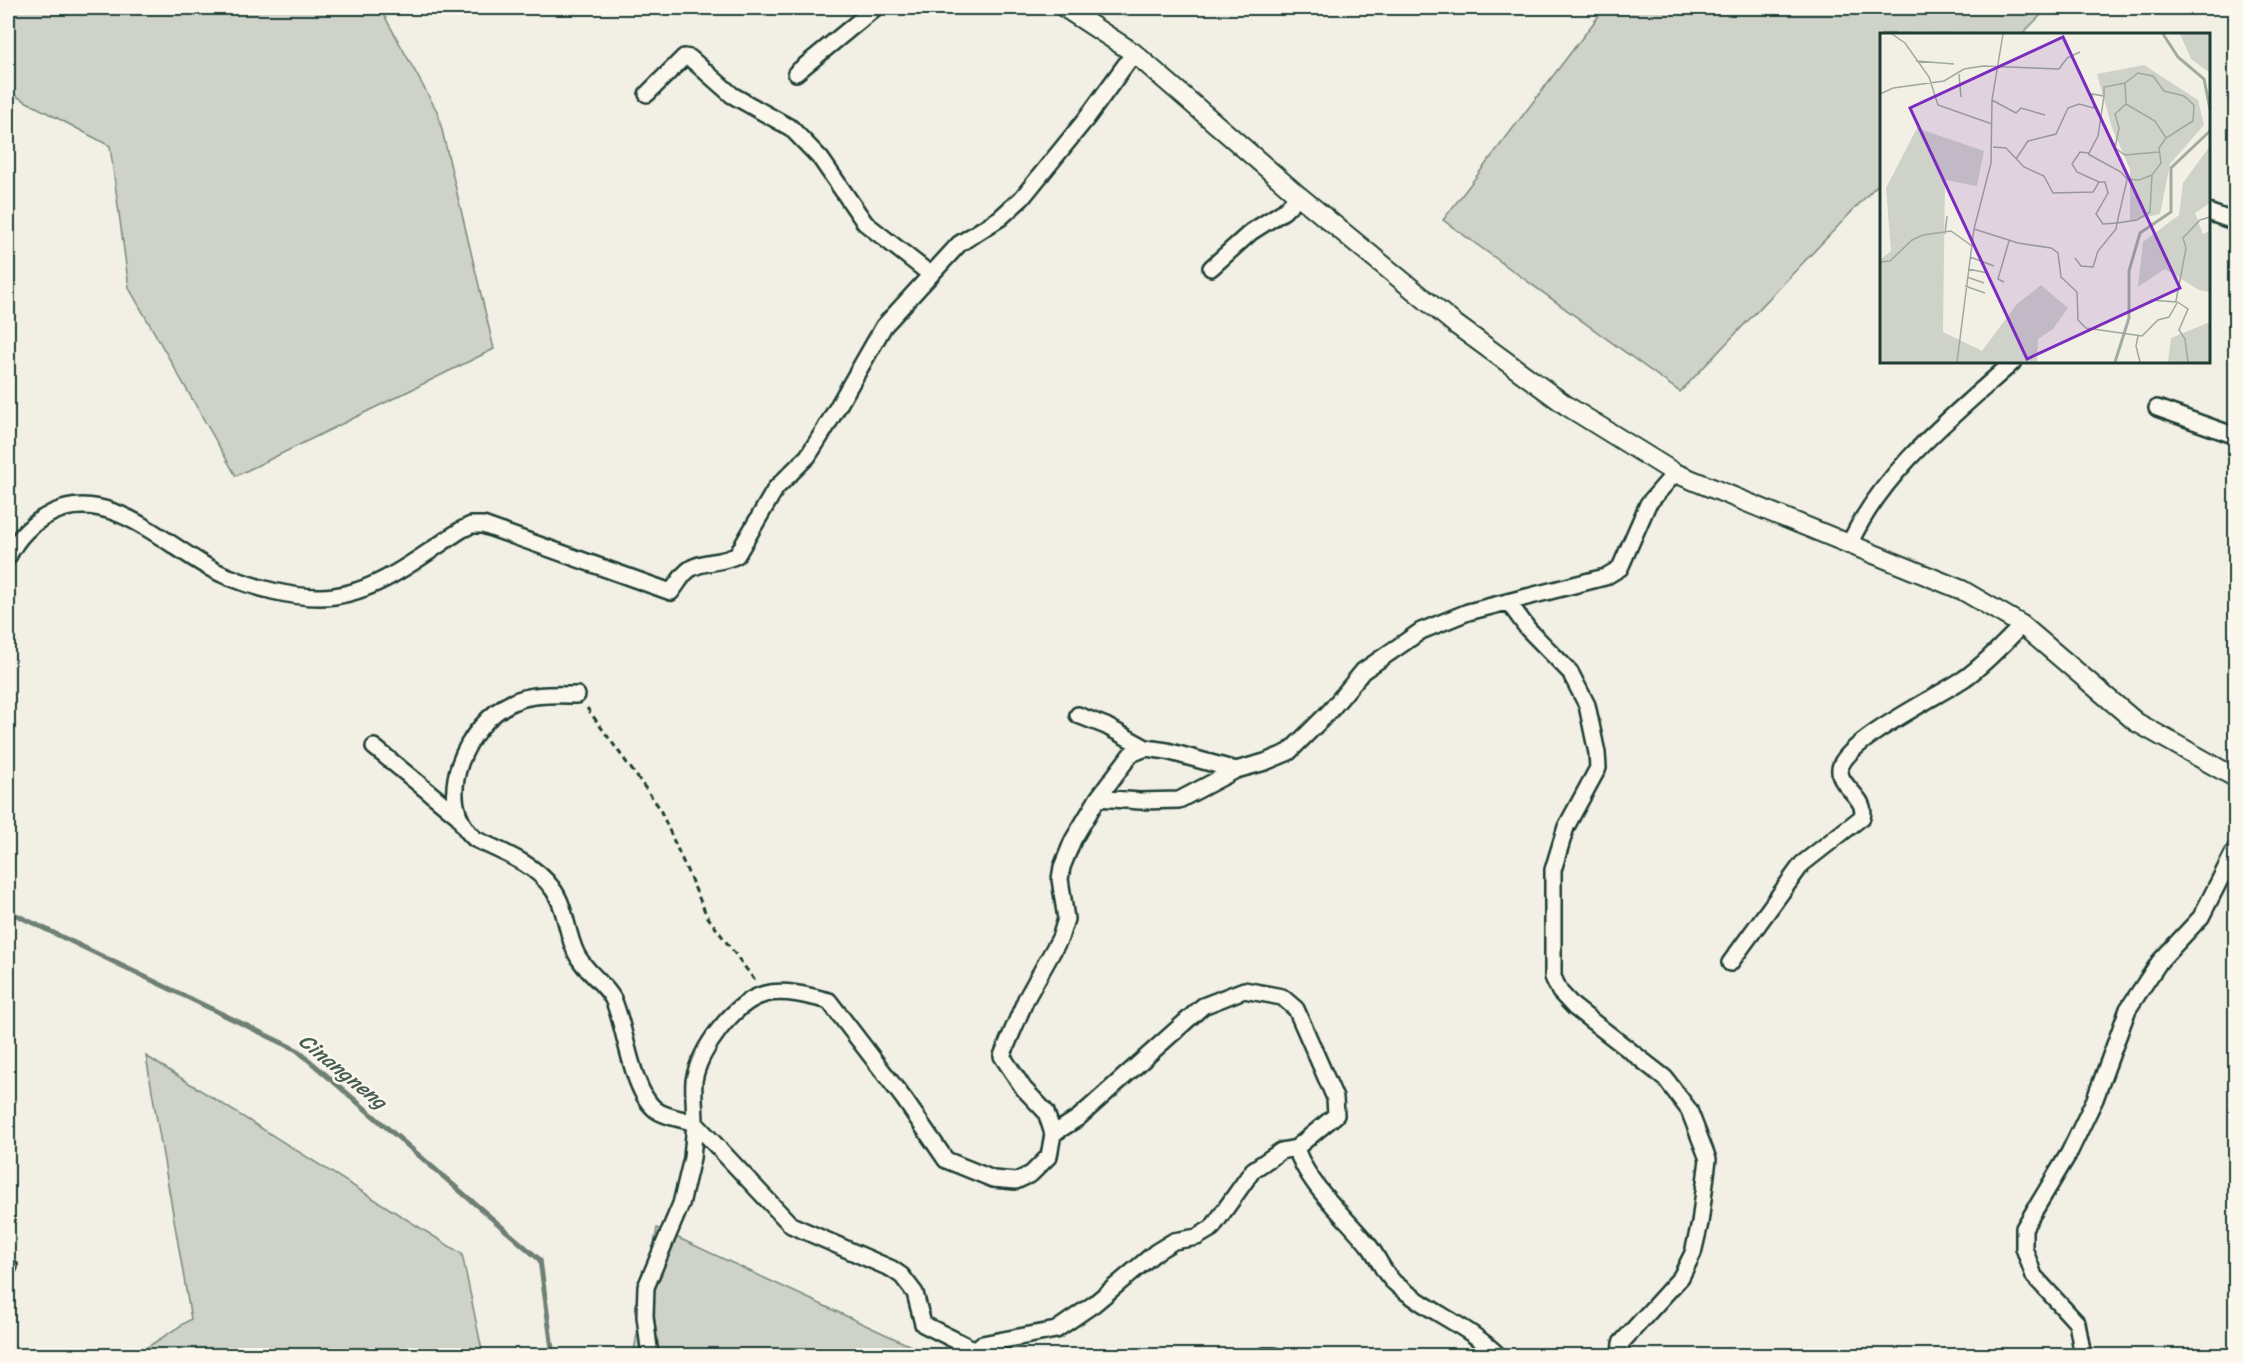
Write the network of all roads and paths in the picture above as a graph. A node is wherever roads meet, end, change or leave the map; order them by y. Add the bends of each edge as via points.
1 (875, 8) edge
2 (1065, 8) edge
3 (1134, 53) junction
4 (796, 73) dead end
5 (647, 94) dead end
6 (1299, 196) junction
7 (2210, 213) edge
8 (2235, 222) edge
9 (1210, 268) dead end
10 (930, 274) junction
11 (2012, 363) edge
12 (2157, 408) dead end
13 (2235, 436) edge
14 (1675, 474) junction
15 (1850, 545) junction
16 (8, 557) edge
17 (1509, 603) junction
18 (2022, 625) junction
19 (577, 695) joint
20 (1078, 715) dead end
21 (374, 747) dead end
22 (1146, 748) junction
23 (1236, 770) junction
24 (2235, 778) edge
25 (1098, 798) junction
26 (458, 816) junction
27 (2235, 848) edge
28 (1730, 963) dead end
29 (765, 994) junction
30 (695, 1123) junction
31 (1053, 1134) junction
32 (1296, 1148) junction
33 (975, 1353) edge
34 (650, 1356) edge
35 (1264, 1356) edge
36 (1274, 1356) edge
37 (1499, 1356) edge
38 (1620, 1356) edge
39 (2083, 1356) edge

1 - 4 street
2 - 3 street
3 - 6 street
3 - 10 street via 1022,198 1000,218 959,244
5 - 10 street via 684,57 690,58 732,95 791,128 821,159 865,223
6 - 9 street
6 - 14 street via 1455,324 1567,406
7 - 8 street
10 - 16 street via 884,326 808,456 776,489 737,555 726,562 689,569 670,592 483,525 461,530 377,583 349,593 320,597 229,578 129,518 87,506 63,508 42,518
11 - 15 street via 1887,484 1865,514
12 - 13 street
14 - 15 street
14 - 17 street via 1648,504 1620,568 1605,577
15 - 18 street via 1962,590
17 - 23 street via 1468,612 1421,632 1363,671 1288,752
17 - 38 street via 1569,672 1587,705 1597,753 1598,768 1566,827 1553,870 1554,977 1560,992 1574,1007 1665,1078 1689,1110 1708,1159 1693,1253 1681,1277 1621,1343
18 - 24 street via 2136,722
18 - 28 street via 1964,679 1871,737 1846,758 1840,776 1863,807 1862,817 1802,864
19 - 26 street via 527,697 505,706 484,723 464,754 458,772 454,797
19 - 29 path via 659,807 707,916
20 - 22 street
21 - 26 street
22 - 23 street
22 - 25 street via 1131,754
23 - 25 street via 1179,800
25 - 31 street via 1062,867 1066,919 1060,938 1026,999 1002,1056 1024,1089 1046,1112
26 - 30 street via 475,839 538,872 552,888 576,954 612,996 646,1097 657,1110
27 - 39 street via 2201,917 2160,961 2128,1009 2095,1099 2069,1153 2024,1228 2024,1248 2034,1276 2077,1323
29 - 30 street via 728,1019 705,1049 694,1080
29 - 31 street via 789,993 829,1001 946,1160 954,1165 993,1179 1016,1181 1031,1174 1049,1156
30 - 33 street via 791,1225 892,1269 915,1293 923,1324
30 - 34 street via 692,1158 681,1204 646,1287
31 - 32 street via 1078,1118 1203,1006 1244,990 1282,997 1296,1009 1335,1098 1336,1115
32 - 33 street via 1281,1151 1253,1170 1212,1228 1197,1237 1174,1241 1156,1252 1056,1330 982,1344
32 - 37 street via 1325,1196 1370,1247 1394,1283 1484,1340
35 - 36 street

